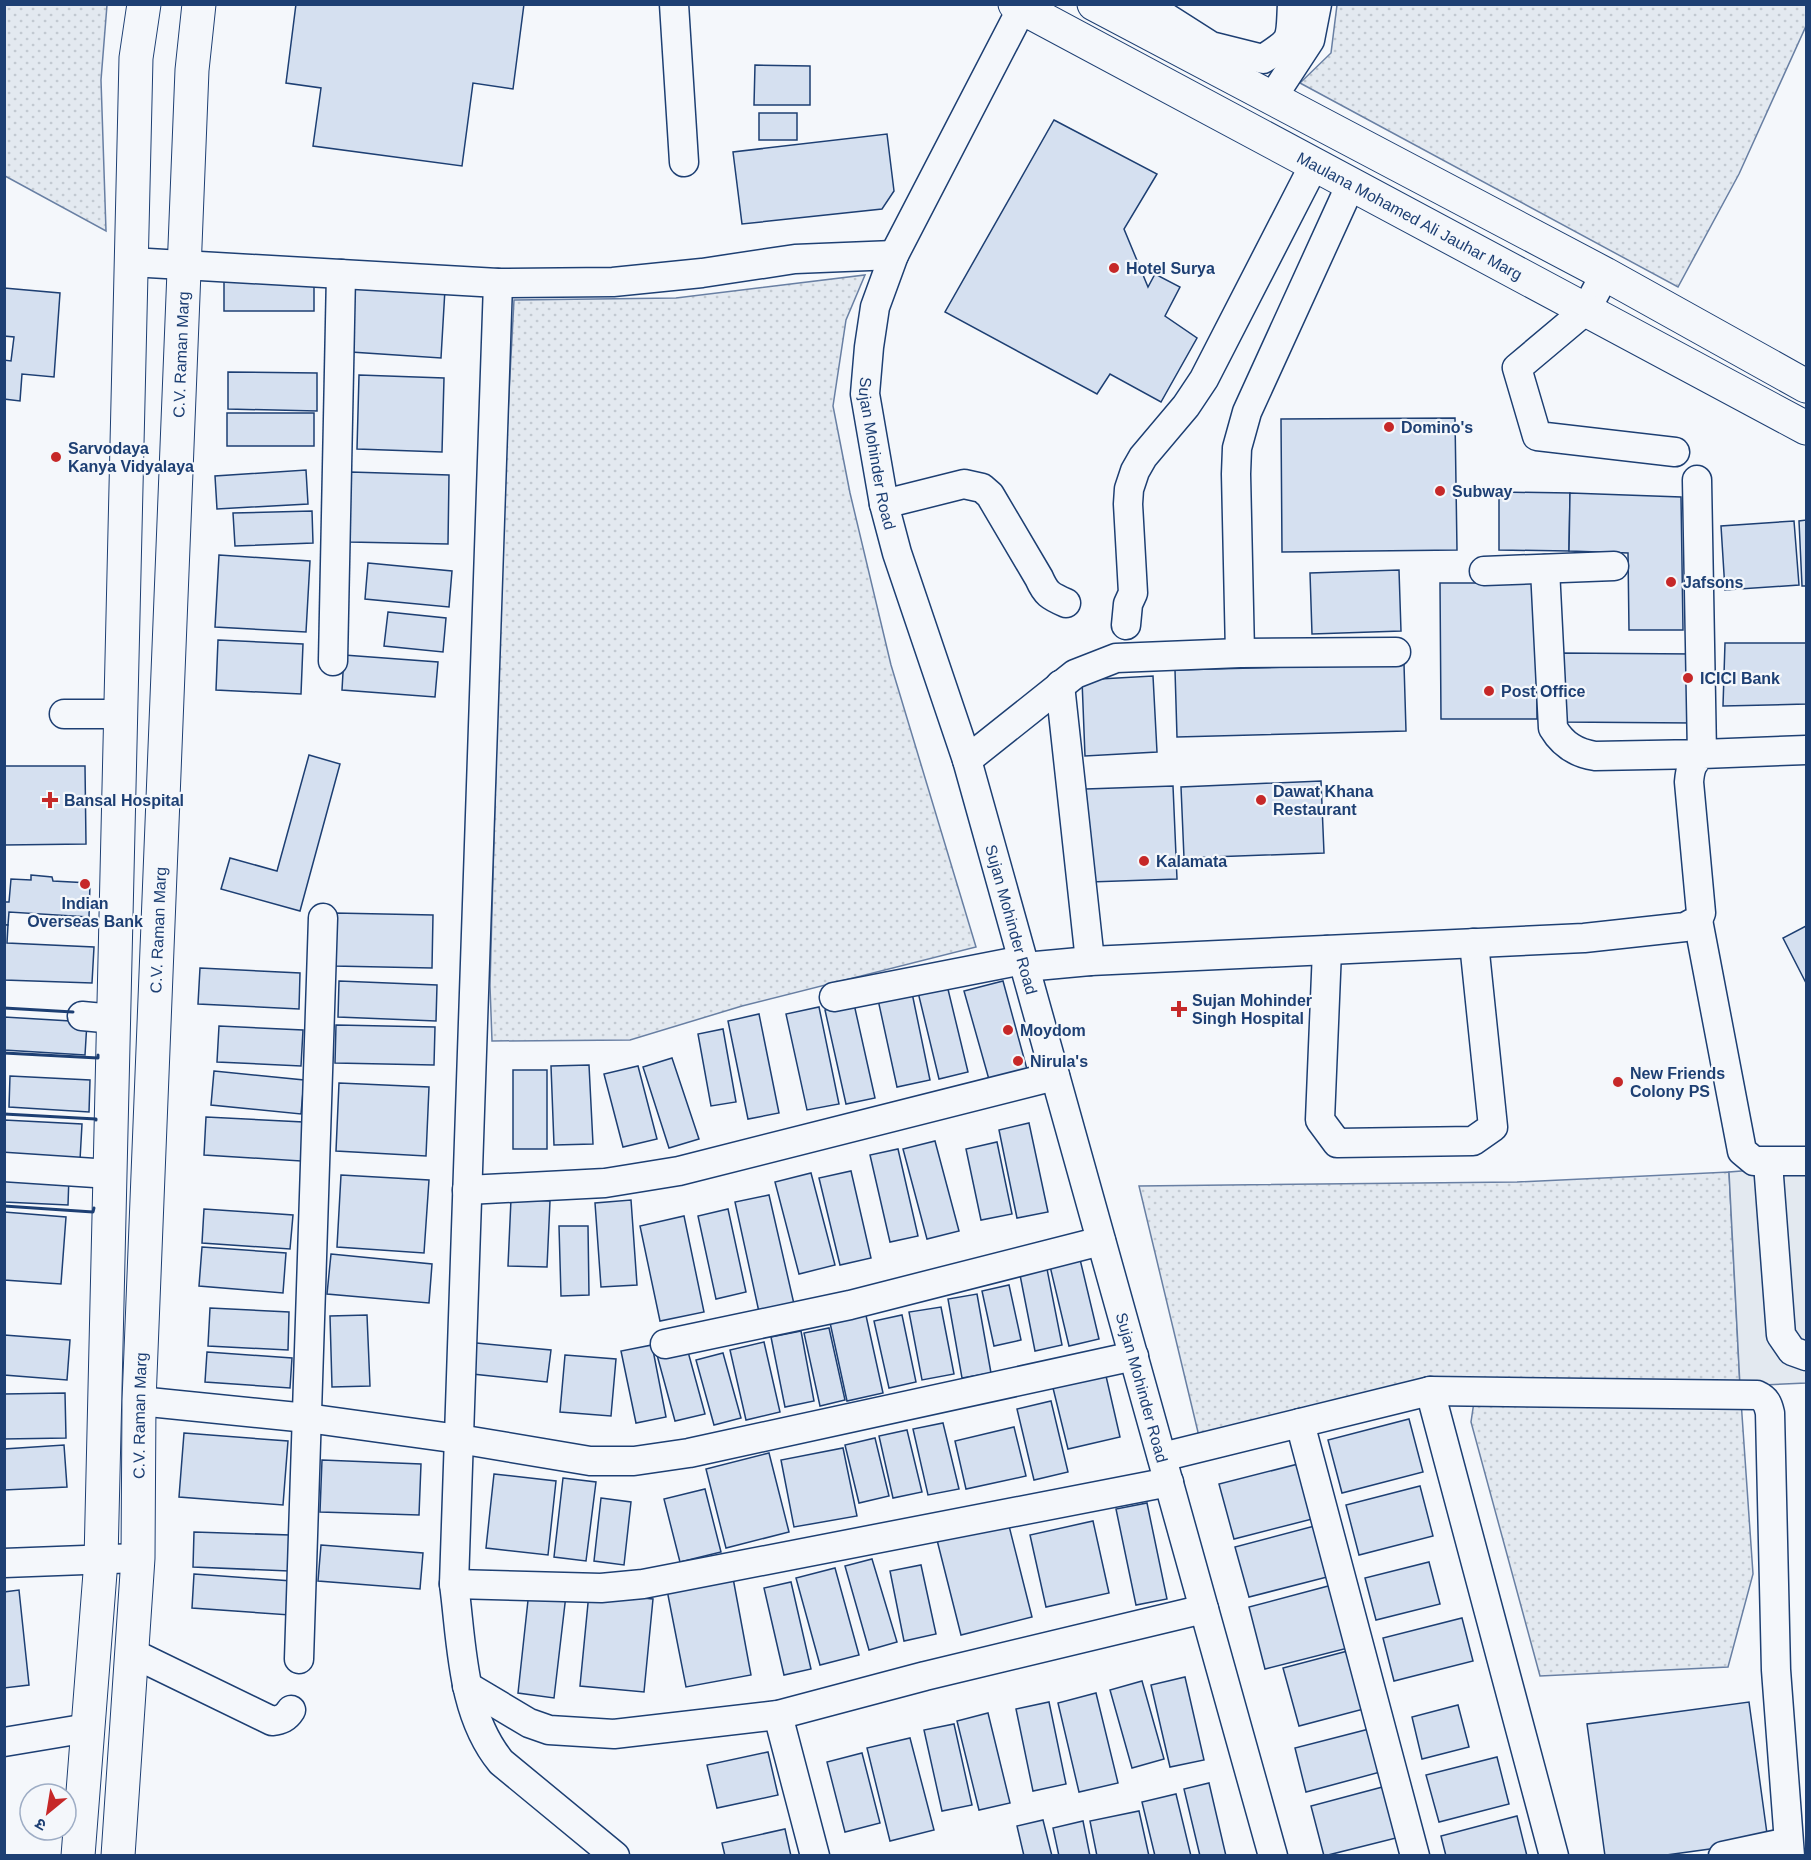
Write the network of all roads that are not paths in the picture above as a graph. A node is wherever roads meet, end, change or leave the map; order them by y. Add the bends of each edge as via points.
1 (144, 4) edge
2 (199, 4) edge
3 (674, 4) edge
4 (1094, 4) edge
5 (1145, 4) edge
6 (1292, 4) edge
7 (1317, 4) edge
8 (1021, 6) edge
9 (1272, 98) junction
10 (684, 162) dead end
11 (1314, 165) junction
12 (1351, 184) junction
13 (894, 255) junction
14 (131, 262) junction
15 (184, 265) junction
16 (341, 274) junction
17 (1605, 274) junction
18 (498, 283) junction
19 (1586, 310) junction
20 (1806, 386) edge
21 (1806, 428) edge
22 (1674, 452) dead end
23 (1697, 480) dead end
24 (884, 504) junction
25 (1614, 566) dead end
26 (1545, 569) junction
27 (1484, 571) dead end
28 (1066, 603) dead end
29 (1126, 625) dead end
30 (1396, 652) dead end
31 (1240, 653) junction
32 (333, 661) dead end
33 (1060, 686) junction
34 (64, 714) dead end
35 (121, 714) junction
36 (1806, 750) edge
37 (1702, 754) junction
38 (967, 760) junction
39 (323, 918) dead end
40 (1698, 920) junction
41 (1474, 943) junction
42 (1327, 950) junction
43 (1090, 961) junction
44 (1024, 964) junction
45 (834, 998) dead end
46 (81, 1016) dead end
47 (114, 1019) junction
48 (1055, 1076) junction
49 (1806, 1161) edge
50 (36, 1162) dead end
51 (1768, 1162) junction
52 (4, 1167) edge
53 (110, 1170) junction
54 (467, 1190) junction
55 (1101, 1241) junction
56 (666, 1344) dead end
57 (1134, 1356) junction
58 (1806, 1356) edge
59 (1430, 1391) junction
60 (139, 1401) junction
61 (307, 1418) junction
62 (1300, 1423) junction
63 (459, 1439) junction
64 (1165, 1470) junction
65 (138, 1558) junction
66 (101, 1560) junction
67 (4, 1563) edge
68 (454, 1584) junction
69 (1204, 1609) junction
70 (132, 1653) junction
71 (299, 1659) dead end
72 (467, 1686) junction
73 (291, 1710) dead end
74 (778, 1715) junction
75 (88, 1728) junction
76 (4, 1742) edge
77 (1789, 1849) edge
78 (78, 1856) edge
79 (118, 1856) edge
80 (615, 1856) edge
81 (815, 1856) edge
82 (1273, 1856) edge
83 (1415, 1856) edge
84 (1554, 1856) edge
85 (1723, 1856) edge

1 - 14 main road via 136,58
2 - 15 main road, C.V. Raman Marg via 192,70
3 - 10 street
4 - 9 main road
5 - 6 street via 1211,46 1263,59 1286,44
7 - 9 street via 1310,40
8 - 11 main road, Maulana Mohamed Ali Jauhar Marg
8 - 13 street, Sujan Mohinder Road
9 - 17 main road
11 - 12 main road, Maulana Mohamed Ali Jauhar Marg
11 - 29 street via 1204,379 1134,471 1128,504 1132,593
12 - 19 main road, Maulana Mohamed Ali Jauhar Marg
12 - 31 street via 1247,412 1237,448
13 - 18 street via 795,259 612,282
13 - 24 street, Sujan Mohinder Road via 875,307 865,394
14 - 15 street
14 - 35 main road
15 - 16 street
15 - 60 main road, C.V. Raman Marg
16 - 18 street
16 - 32 street
17 - 19 street
17 - 20 main road
18 - 54 street
19 - 21 main road, Maulana Mohamed Ali Jauhar Marg
19 - 22 street via 1517,368 1537,436
23 - 37 street
24 - 28 street via 964,484 982,488 990,495 1044,590
24 - 38 street, Sujan Mohinder Road
25 - 26 street
26 - 27 street
26 - 37 street via 1553,728 1560,740 1581,754 1595,756
30 - 31 street
31 - 33 street via 1116,658 1075,674
33 - 38 street
33 - 43 street
34 - 35 street
35 - 47 main road
36 - 37 street
37 - 40 street via 1693,762 1689,782 1701,913
38 - 44 street, Sujan Mohinder Road
39 - 61 street
40 - 41 street via 1685,927 1596,937
40 - 51 street via 1742,1151 1754,1161
41 - 42 street
41 - 42 street via 1493,1127 1473,1141 1337,1143 1320,1120
42 - 43 street
43 - 44 street
44 - 45 street
44 - 48 street, Sujan Mohinder Road
46 - 47 street
47 - 53 main road
48 - 54 street via 679,1172 605,1183
48 - 55 street, Sujan Mohinder Road
49 - 51 street
50 - 53 street
51 - 58 street via 1781,1335 1792,1351
52 - 53 street
53 - 66 main road
54 - 63 street
55 - 56 street via 850,1305
55 - 57 street, Sujan Mohinder Road
57 - 63 street via 689,1453 634,1461 590,1461
57 - 64 street, Sujan Mohinder Road
59 - 62 street
59 - 77 street via 1757,1395 1767,1403 1776,1670
59 - 84 street
60 - 61 street
60 - 65 main road, C.V. Raman Marg
61 - 63 street
61 - 71 street
62 - 64 street
62 - 83 street
63 - 68 street
64 - 68 street via 644,1584 601,1588
64 - 69 street, Sujan Mohinder Road
65 - 66 street
65 - 70 main road, C.V. Raman Marg
66 - 67 street
66 - 75 main road
68 - 72 street
69 - 74 street
69 - 82 street, Sujan Mohinder Road
70 - 73 street via 272,1721 286,1717
70 - 79 main road, C.V. Raman Marg
72 - 74 street via 529,1723 549,1730 614,1734
72 - 80 street via 480,1730 501,1762
74 - 81 street
75 - 76 street
75 - 78 main road
77 - 85 street

